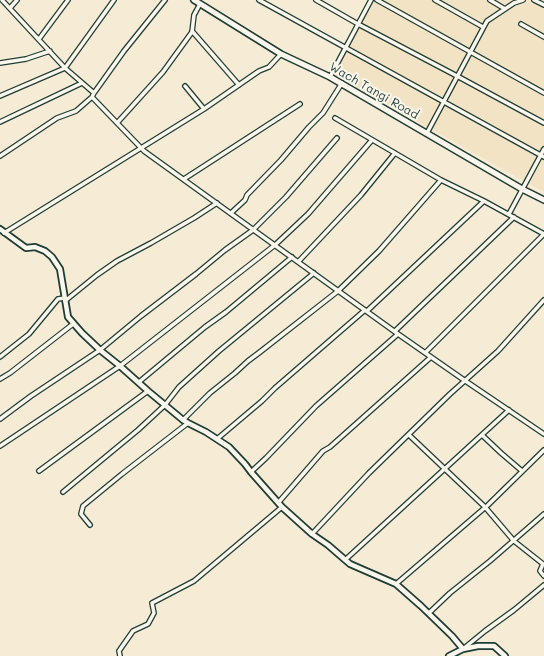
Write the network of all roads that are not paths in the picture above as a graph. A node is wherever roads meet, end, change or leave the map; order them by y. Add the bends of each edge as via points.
1 (17, 0) edge
2 (68, 0) edge
3 (114, 0) edge
4 (165, 0) edge
5 (194, 0) edge
6 (259, 0) edge
7 (316, 0) edge
8 (371, 0) edge
9 (377, 0) edge
10 (435, 0) edge
11 (490, 0) edge
12 (523, 0) edge
13 (534, 0) edge
14 (2, 1) edge
15 (200, 4) junction
16 (544, 5) edge
17 (10, 8) junction
18 (505, 9) junction
19 (358, 24) junction
20 (521, 24) dead end
21 (483, 27) junction
22 (192, 31) junction
23 (544, 37) edge
24 (39, 39) junction
25 (345, 48) junction
26 (50, 51) junction
27 (470, 52) junction
28 (281, 54) junction
29 (0, 63) edge
30 (65, 68) junction
31 (330, 76) junction
32 (457, 76) junction
33 (82, 83) junction
34 (342, 83) junction
35 (239, 85) junction
36 (185, 86) dead end
37 (544, 93) edge
38 (93, 95) junction
39 (0, 96) edge
40 (444, 102) junction
41 (300, 104) dead end
42 (204, 109) junction
43 (335, 118) dead end
44 (0, 122) edge
45 (117, 123) junction
46 (544, 123) edge
47 (427, 134) junction
48 (337, 138) dead end
49 (372, 140) junction
50 (141, 148) junction
51 (544, 149) edge
52 (395, 153) junction
53 (0, 156) edge
54 (542, 156) edge
55 (184, 180) junction
56 (441, 180) junction
57 (522, 189) junction
58 (544, 200) edge
59 (484, 201) junction
60 (217, 203) junction
61 (231, 214) junction
62 (509, 214) junction
63 (514, 218) junction
64 (253, 230) junction
65 (2, 231) edge
66 (544, 234) edge
67 (275, 245) junction
68 (292, 257) junction
69 (298, 262) junction
70 (314, 274) junction
71 (338, 291) junction
72 (65, 299) junction
73 (544, 300) edge
74 (366, 310) junction
75 (73, 324) junction
76 (397, 332) junction
77 (100, 350) junction
78 (425, 353) junction
79 (0, 357) edge
80 (431, 357) junction
81 (120, 366) junction
82 (0, 379) edge
83 (464, 380) junction
84 (139, 382) junction
85 (148, 391) junction
86 (165, 405) junction
87 (509, 410) junction
88 (0, 419) edge
89 (186, 421) junction
90 (544, 434) edge
91 (409, 435) junction
92 (482, 435) junction
93 (217, 439) junction
94 (0, 446) edge
95 (544, 450) edge
96 (445, 469) junction
97 (522, 471) junction
98 (39, 472) dead end
99 (251, 472) junction
100 (63, 492) dead end
101 (278, 503) junction
102 (282, 507) junction
103 (485, 507) junction
104 (544, 514) edge
105 (90, 525) dead end
106 (312, 534) junction
107 (514, 541) junction
108 (345, 560) junction
109 (543, 563) edge
110 (544, 576) edge
111 (396, 584) junction
112 (544, 585) edge
113 (429, 613) junction
114 (463, 649) junction
115 (120, 656) edge
116 (449, 656) edge
117 (505, 656) edge

1 - 17 street
2 - 24 street
3 - 30 street
4 - 38 street
5 - 15 main road, Wach Tangi Road
6 - 25 street
7 - 19 street
8 - 19 street
9 - 27 street
10 - 21 street
11 - 18 street
12 - 18 street
13 - 16 street
14 - 17 street
15 - 22 street via 194,15
15 - 28 main road, Wach Tangi Road
17 - 24 street
18 - 21 street via 487,20
19 - 25 street
19 - 32 street
20 - 23 street
21 - 27 street
22 - 35 street
22 - 45 street via 163,72
24 - 26 street
25 - 31 street
25 - 40 street
26 - 29 street via 26,59
26 - 30 street
27 - 32 street
27 - 37 street
28 - 31 main road, Wach Tangi Road
28 - 35 street via 269,67
30 - 33 street
30 - 39 street
31 - 34 main road, Wach Tangi Road
32 - 40 street
32 - 46 street
33 - 38 street
33 - 44 street
34 - 47 main road, Wach Tangi Road
34 - 61 street via 323,114
35 - 42 street
36 - 42 street
38 - 45 street
38 - 53 street via 76,111 57,118
40 - 47 street
40 - 54 street
41 - 55 street
42 - 50 street
43 - 49 street
45 - 50 street
47 - 57 main road, Wach Tangi Road
48 - 64 street via 286,197
49 - 52 street
49 - 67 street via 308,214
50 - 55 street
50 - 65 street
51 - 54 street
52 - 56 street
52 - 69 street
54 - 57 street
55 - 60 street
56 - 59 street
56 - 71 street via 379,251
57 - 58 main road, Wach Tangi Road
57 - 62 street
59 - 62 street
59 - 74 street
60 - 61 street
60 - 72 street via 117,261
61 - 64 street
62 - 63 street
63 - 66 street
63 - 76 street
64 - 67 street
64 - 77 street
65 - 72 street via 26,248 35,247 46,251 52,257 60,269
66 - 78 street
67 - 68 street
67 - 81 street
68 - 69 street
68 - 84 street
69 - 70 street
70 - 71 street
70 - 86 street via 219,351 179,387
71 - 74 street
71 - 89 street via 248,360 210,393
72 - 75 street via 68,318
72 - 79 street via 58,299 29,334
73 - 83 street via 498,350
74 - 76 street
74 - 93 street
75 - 77 street
75 - 82 street via 10,374
76 - 78 street
76 - 99 street via 316,406
77 - 81 street
77 - 88 street
78 - 80 street
80 - 83 street
80 - 101 street via 330,447 323,450
81 - 84 street
81 - 94 street
83 - 87 street
83 - 91 street
84 - 85 street
85 - 86 street
85 - 98 street
86 - 89 street
86 - 100 street
87 - 90 street
87 - 92 street
89 - 93 street
89 - 105 street via 84,506 81,514
91 - 96 street
91 - 106 street
92 - 96 street
92 - 97 street
93 - 99 street via 229,447
95 - 97 street
96 - 103 street
96 - 108 street
97 - 103 street
99 - 101 street
101 - 102 street
102 - 106 street
102 - 115 street via 194,581 152,603 154,614 148,624 133,631 119,651
103 - 107 street
103 - 111 street
104 - 107 street
106 - 108 street
107 - 109 street
107 - 113 street
108 - 111 street
109 - 110 street via 540,571
111 - 113 street
112 - 114 street
113 - 114 street
114 - 116 street
114 - 117 street via 494,646

